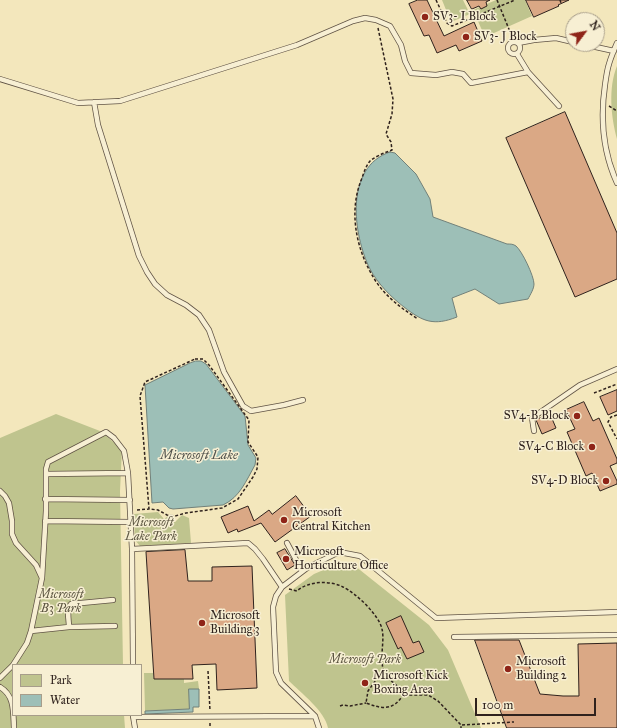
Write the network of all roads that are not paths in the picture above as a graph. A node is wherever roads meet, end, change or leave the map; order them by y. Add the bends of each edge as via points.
1 (565, 40) edge
2 (516, 42) junction
3 (617, 43) edge
4 (605, 49) edge
5 (614, 51) junction
6 (517, 54) junction
7 (528, 72) junction
8 (0, 79) edge
9 (94, 102) junction
10 (559, 106) dead end
11 (617, 183) edge
12 (617, 368) edge
13 (303, 400) dead end
14 (534, 431) dead end
15 (128, 473) junction
16 (46, 474) junction
17 (0, 491) edge
18 (46, 498) junction
19 (130, 500) junction
20 (45, 521) junction
21 (131, 522) junction
22 (287, 543) dead end
23 (132, 549) junction
24 (302, 571) junction
25 (42, 578) junction
26 (282, 587) junction
27 (113, 600) dead end
28 (617, 612) edge
29 (115, 626) dead end
30 (69, 627) junction
31 (31, 631) junction
32 (617, 635) edge
33 (454, 637) dead end
34 (14, 664) edge
35 (133, 664) edge
36 (12, 666) edge
37 (0, 678) edge
38 (0, 687) edge
39 (12, 712) edge
40 (12, 716) edge
41 (133, 716) edge
42 (315, 716) junction
43 (14, 728) edge
44 (135, 728) edge
45 (319, 728) edge

1 - 2 lane via 556,38
2 - 6 lane via 520,48
2 - 6 lane via 508,45 508,50 512,54
3 - 5 lane
4 - 5 lane
5 - 11 lane via 608,65 602,118 610,168
6 - 7 lane
7 - 9 lane via 471,83 463,74 452,72 436,75 411,73 401,45 390,26 365,18 296,45 120,101
7 - 10 lane
8 - 9 lane via 78,103
9 - 13 lane via 98,125 139,256 155,284 166,295 199,315 209,330 224,372 242,406 251,411
12 - 14 lane via 580,385 532,418
15 - 16 lane
15 - 16 lane via 124,451 106,432 48,462
15 - 19 lane
16 - 18 lane
17 - 25 lane via 9,502 12,534 16,543 36,565
18 - 19 lane
18 - 20 lane
19 - 21 lane
20 - 21 lane
20 - 25 lane
21 - 23 lane
22 - 24 lane
23 - 26 lane via 248,544 263,559
23 - 35 lane
24 - 26 lane
24 - 28 lane via 339,552 360,556 436,618
25 - 31 lane
26 - 42 lane via 273,607 276,672 281,683
27 - 30 lane via 71,604 68,606
29 - 30 lane
30 - 31 lane
31 - 34 lane via 27,644
32 - 33 lane
36 - 37 lane
38 - 39 lane via 10,697
40 - 43 lane
41 - 42 lane
41 - 44 lane
42 - 45 lane

